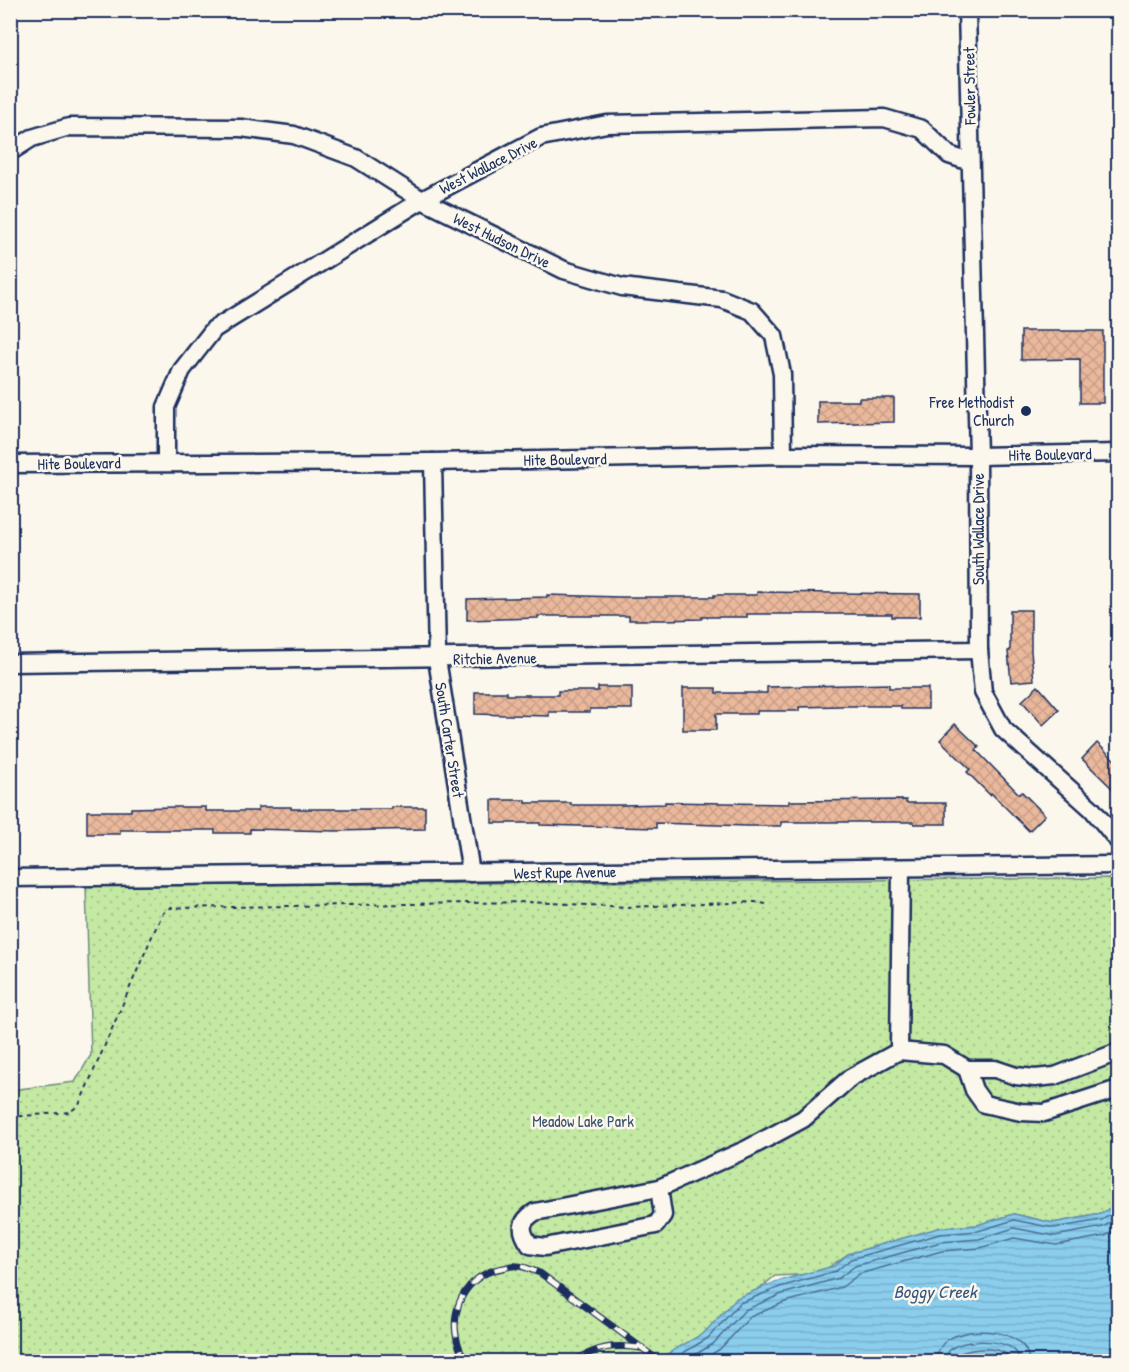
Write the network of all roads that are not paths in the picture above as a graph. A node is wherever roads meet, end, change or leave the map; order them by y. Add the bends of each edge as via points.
1 (968, 10) edge
2 (10, 152) edge
3 (970, 162) junction
4 (422, 200) junction
5 (1119, 453) edge
6 (783, 455) junction
7 (978, 456) junction
8 (166, 462) junction
9 (433, 462) junction
10 (10, 464) edge
11 (979, 650) junction
12 (437, 658) junction
13 (10, 663) edge
14 (1119, 841) edge
15 (1119, 865) edge
16 (901, 868) junction
17 (471, 873) junction
18 (10, 878) edge
19 (899, 1051) junction
20 (1119, 1052) edge
21 (967, 1069) junction
22 (1119, 1089) edge
23 (659, 1188) junction

1 - 3 street, Fowler Street
2 - 4 street, West Hudson Drive via 32,138 69,127 241,128 294,135 356,158
3 - 4 street, West Wallace Drive via 948,155 922,129 884,118 607,124 541,137
3 - 7 street, South Wallace Drive
4 - 6 street, West Hudson Drive via 564,270 622,287 722,299 752,311 774,336 782,374
4 - 8 street, West Wallace Drive via 214,329 182,370 166,407
5 - 7 street, Hite Boulevard
6 - 7 street, Hite Boulevard
6 - 9 street, Hite Boulevard
7 - 11 street, South Wallace Drive
8 - 9 street, Hite Boulevard
8 - 10 street, Hite Boulevard
9 - 12 street, South Carter Street
11 - 12 street, Ritchie Avenue
11 - 14 street, South Wallace Drive via 983,692 1004,729 1092,809
12 - 13 street, Ritchie Avenue
12 - 17 street, South Carter Street
15 - 16 street, West Rupe Avenue
16 - 17 street, West Rupe Avenue
16 - 19 street
17 - 18 street, West Rupe Avenue
19 - 21 street via 944,1055
19 - 23 street via 849,1078 803,1119
20 - 21 street via 1055,1076 1035,1078 995,1069
21 - 22 street via 984,1104 1021,1113 1044,1113
23 - 23 street via 535,1212 526,1218 524,1237 530,1245 545,1247 656,1225 663,1215

